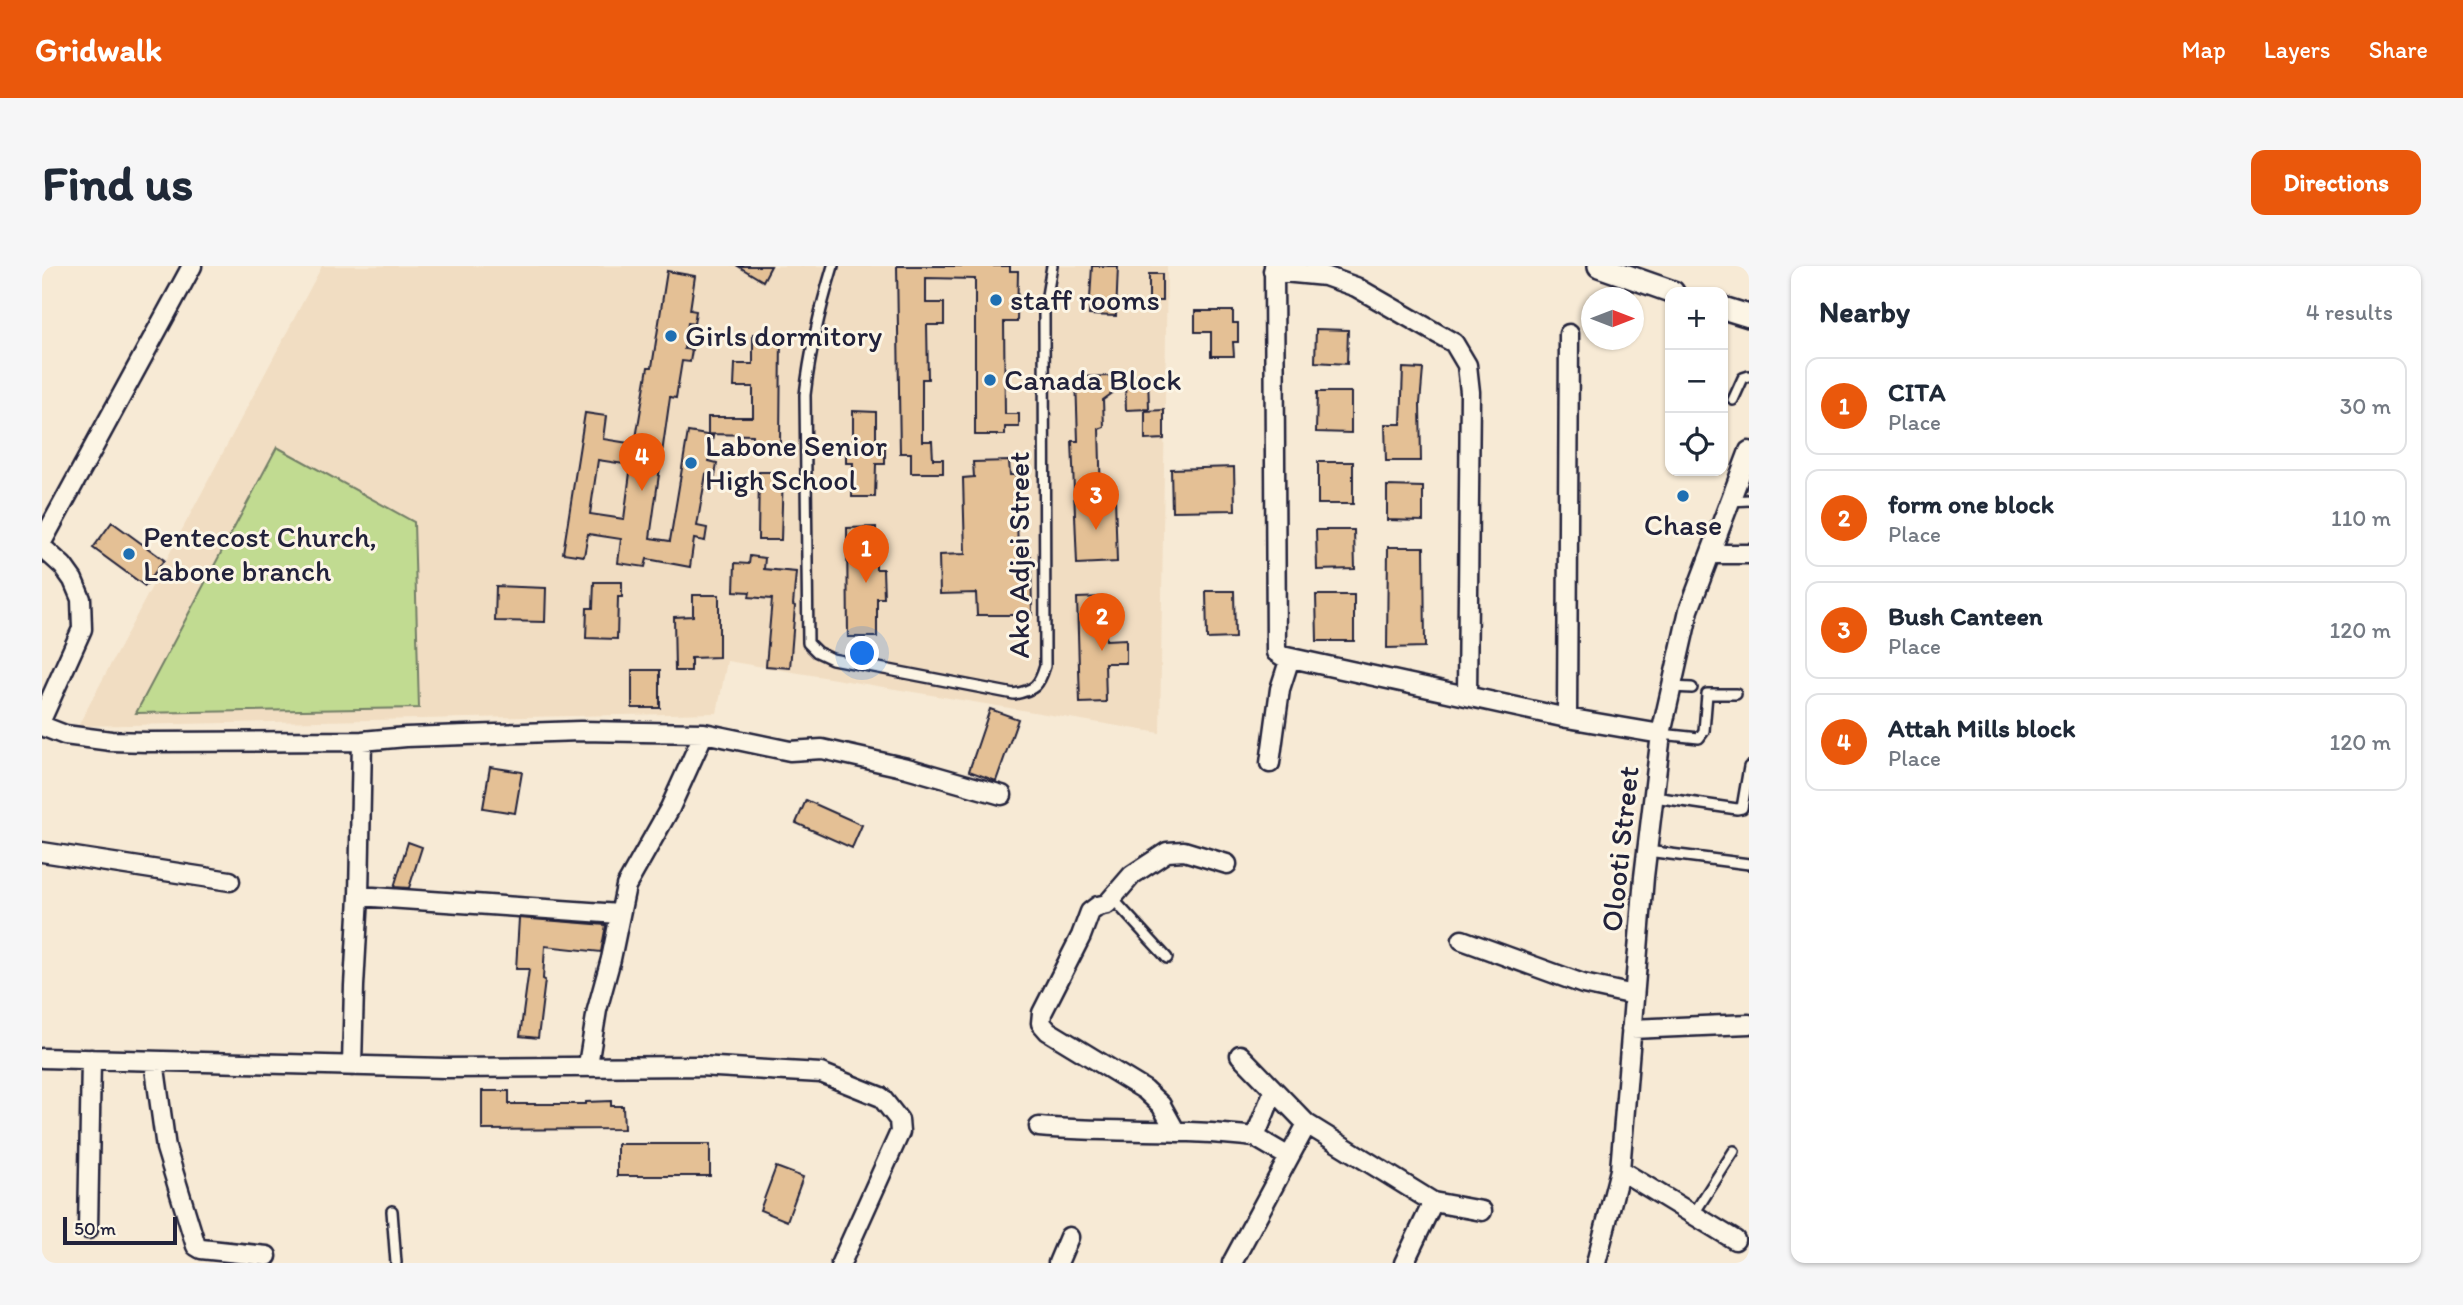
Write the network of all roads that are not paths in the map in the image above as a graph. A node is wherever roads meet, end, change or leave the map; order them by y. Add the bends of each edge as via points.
1 (192, 266) edge
2 (833, 266) edge
3 (1052, 266) edge
4 (1598, 266) edge
5 (1273, 268) edge
6 (1624, 270) edge
7 (1665, 288) edge
8 (1728, 310) edge
9 (1749, 316) edge
10 (1569, 334) dead end
11 (1749, 376) edge
12 (1733, 400) dead end
13 (1749, 451) edge
14 (1749, 500) edge
15 (1730, 501) junction
16 (42, 545) edge
17 (1711, 554) junction
18 (1749, 554) edge
19 (1290, 658) junction
20 (1671, 687) junction
21 (1692, 688) dead end
22 (1735, 694) dead end
23 (1467, 695) junction
24 (42, 718) edge
25 (1567, 718) junction
26 (42, 726) edge
27 (704, 733) junction
28 (1661, 734) junction
29 (362, 741) junction
30 (1270, 763) dead end
31 (1749, 767) edge
32 (1002, 795) dead end
33 (1654, 797) junction
34 (1647, 851) junction
35 (42, 852) edge
36 (1227, 864) dead end
37 (1749, 864) edge
38 (230, 881) dead end
39 (359, 896) junction
40 (1113, 899) junction
41 (619, 914) junction
42 (1462, 940) dead end
43 (1167, 958) dead end
44 (1634, 995) junction
45 (1749, 1024) edge
46 (1631, 1029) junction
47 (1240, 1055) dead end
48 (42, 1058) edge
49 (91, 1059) junction
50 (154, 1061) junction
51 (588, 1065) junction
52 (352, 1066) junction
53 (1274, 1090) junction
54 (1307, 1124) junction
55 (1039, 1127) dead end
56 (1175, 1132) junction
57 (1255, 1138) junction
58 (1734, 1151) dead end
59 (1289, 1157) junction
60 (1620, 1170) junction
61 (1433, 1202) junction
62 (393, 1211) dead end
63 (1482, 1211) dead end
64 (1693, 1215) junction
65 (88, 1229) dead end
66 (1069, 1237) dead end
67 (1735, 1240) dead end
68 (267, 1256) dead end
69 (845, 1262) edge
70 (396, 1263) edge
71 (1058, 1263) edge
72 (1232, 1263) edge
73 (1404, 1263) edge
74 (1596, 1263) edge

1 - 16 street
2 - 3 lane, Ako Adjei Street via 818,314 805,395 808,643 832,659 1014,694 1040,683 1045,666 1044,313
4 - 6 street
5 - 19 street via 1275,645 1276,652
5 - 23 street via 1325,276 1356,287 1454,343 1467,365
6 - 7 street
8 - 9 street
10 - 25 street
11 - 12 lane via 1743,378
13 - 15 street, Olooti Street
14 - 15 lane
15 - 17 street, Olooti Street
16 - 24 street via 73,580 81,599 82,629
17 - 18 street
17 - 20 street, Olooti Street via 1689,610
19 - 23 street
19 - 30 street via 1280,689
20 - 21 lane
20 - 28 street, Olooti Street
22 - 28 lane via 1707,694 1703,736
23 - 25 street
25 - 28 street
26 - 29 street via 65,735 111,741
27 - 29 street via 580,730
27 - 32 street via 790,751 822,749
27 - 41 street via 670,808 625,886
28 - 33 street, Olooti Street
29 - 39 street
31 - 33 lane via 1742,808
33 - 34 street, Olooti Street
34 - 37 lane
34 - 44 street, Olooti Street
35 - 38 street
36 - 40 street via 1184,851 1167,852 1132,875
39 - 41 street
39 - 52 street
40 - 43 lane
40 - 56 street via 1090,912 1041,1023 1145,1090 1161,1105
41 - 51 street
42 - 44 street via 1568,979
44 - 46 street, Olooti Street
45 - 46 street
46 - 60 street, Olooti Street
47 - 53 street
48 - 49 street
49 - 50 street
49 - 65 street
50 - 52 street
50 - 68 street via 162,1131 196,1246
51 - 52 street
51 - 69 street via 821,1073 881,1097 899,1120 900,1132
53 - 54 street
53 - 57 street
54 - 59 street
54 - 61 street
55 - 56 street
56 - 57 street
57 - 59 street
58 - 64 lane
59 - 72 street
60 - 64 street
60 - 74 street, Olooti Street
61 - 63 street
61 - 73 street
62 - 70 lane
64 - 67 street
66 - 71 street

